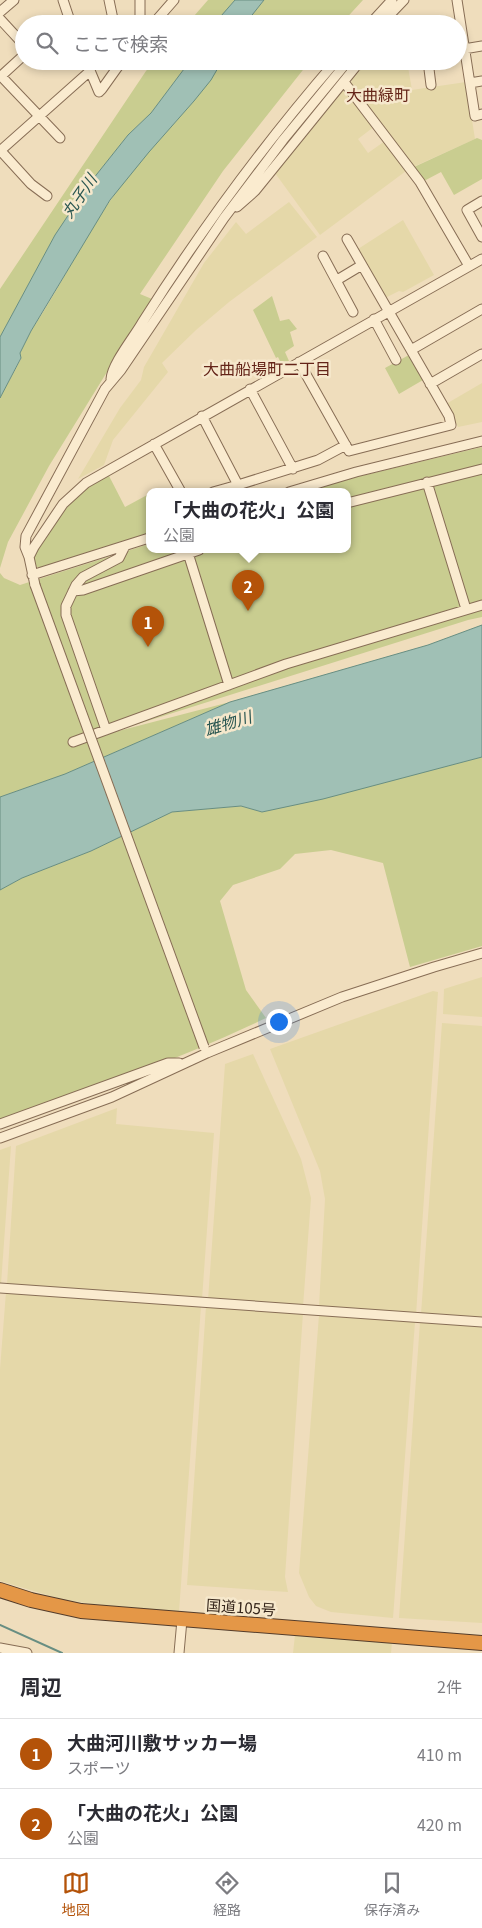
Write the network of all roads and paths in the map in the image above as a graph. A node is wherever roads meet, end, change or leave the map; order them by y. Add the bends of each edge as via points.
1 (14, 0) edge
2 (63, 0) edge
3 (109, 0) edge
4 (140, 0) edge
5 (174, 0) edge
6 (392, 0) edge
7 (404, 0) edge
8 (457, 0) edge
9 (0, 12) edge
10 (67, 15) edge
11 (112, 15) edge
12 (140, 15) edge
13 (161, 15) edge
14 (378, 15) edge
15 (390, 15) edge
16 (458, 15) edge
17 (0, 19) edge
18 (15, 35) edge
19 (482, 46) edge
20 (467, 48) edge
21 (15, 63) edge
22 (115, 70) edge
23 (329, 70) edge
24 (346, 70) edge
25 (349, 70) edge
26 (429, 70) edge
27 (467, 70) edge
28 (90, 71) joint
29 (1, 76) edge
30 (482, 81) edge
31 (344, 82) junction
32 (470, 83) junction
33 (431, 85) dead end
34 (482, 114) edge
35 (39, 116) junction
36 (60, 138) dead end
37 (0, 150) edge
38 (47, 196) dead end
39 (482, 201) edge
40 (224, 218) junction
41 (482, 237) edge
42 (347, 238) dead end
43 (324, 256) dead end
44 (482, 259) edge
45 (362, 265) junction
46 (469, 266) junction
47 (337, 280) junction
48 (482, 308) edge
49 (388, 311) junction
50 (353, 312) dead end
51 (374, 319) junction
52 (411, 350) junction
53 (482, 354) edge
54 (396, 360) dead end
55 (299, 362) junction
56 (111, 382) junction
57 (430, 384) junction
58 (250, 389) junction
59 (202, 416) junction
60 (482, 441) edge
61 (154, 444) junction
62 (346, 445) junction
63 (293, 469) junction
64 (482, 469) edge
65 (427, 482) junction
66 (238, 485) junction
67 (179, 488) edge
68 (227, 488) edge
69 (303, 488) edge
70 (351, 502) edge
71 (146, 539) edge
72 (125, 546) junction
73 (188, 553) joint
74 (29, 557) junction
75 (33, 580) junction
76 (73, 591) junction
77 (482, 605) edge
78 (466, 609) junction
79 (229, 685) junction
80 (106, 730) junction
81 (72, 742) dead end
82 (482, 953) edge
83 (206, 1050) junction
84 (185, 1063) junction
85 (0, 1124) edge
86 (0, 1138) edge
87 (0, 1288) edge
88 (482, 1322) edge
89 (0, 1590) edge
90 (182, 1620) junction
91 (482, 1643) edge
92 (0, 1648) edge
93 (26, 1653) edge
94 (179, 1653) edge

1 - 9 street
2 - 10 street
3 - 11 street
4 - 12 street
5 - 13 street
6 - 14 street
7 - 15 street
8 - 16 street
17 - 18 street
19 - 20 street
21 - 29 street
22 - 28 street via 99,92
23 - 56 street via 250,167 178,266 114,368
24 - 40 street via 283,140
25 - 31 street
26 - 33 street
27 - 32 street
28 - 35 street
29 - 35 street
30 - 32 street
31 - 40 street via 255,191
31 - 46 street via 420,182
32 - 34 street via 475,116
35 - 36 street
35 - 37 street
37 - 38 street via 31,184
39 - 41 street via 467,210
40 - 56 street
42 - 45 street
43 - 47 street
44 - 46 street
45 - 47 street
45 - 49 street
46 - 49 street
47 - 50 street
48 - 52 street
49 - 51 street
49 - 52 street
51 - 54 street
51 - 55 street
52 - 57 street
53 - 57 street
55 - 58 street
55 - 62 street
56 - 74 street via 75,442 26,536 25,547
57 - 62 street via 451,425 350,451
58 - 59 street
58 - 63 street
59 - 61 street
59 - 66 street
60 - 69 street
61 - 67 street
61 - 74 street via 86,482 71,495
62 - 63 street
63 - 66 street
64 - 65 street
65 - 70 street
65 - 78 street
66 - 68 street
71 - 72 street
72 - 75 street
72 - 76 street via 119,558 83,577
73 - 76 street
73 - 79 street
74 - 75 street
75 - 83 street, bridge
76 - 80 street via 66,606 66,615
77 - 78 street
78 - 79 street via 294,661
79 - 80 street
80 - 81 street
82 - 83 street via 342,997
83 - 84 street
84 - 85 street via 168,1063
84 - 86 street via 112,1097
87 - 88 street
89 - 90 highway, 国道105号 via 81,1611
90 - 91 highway, 国道105号
90 - 94 street
92 - 93 street

